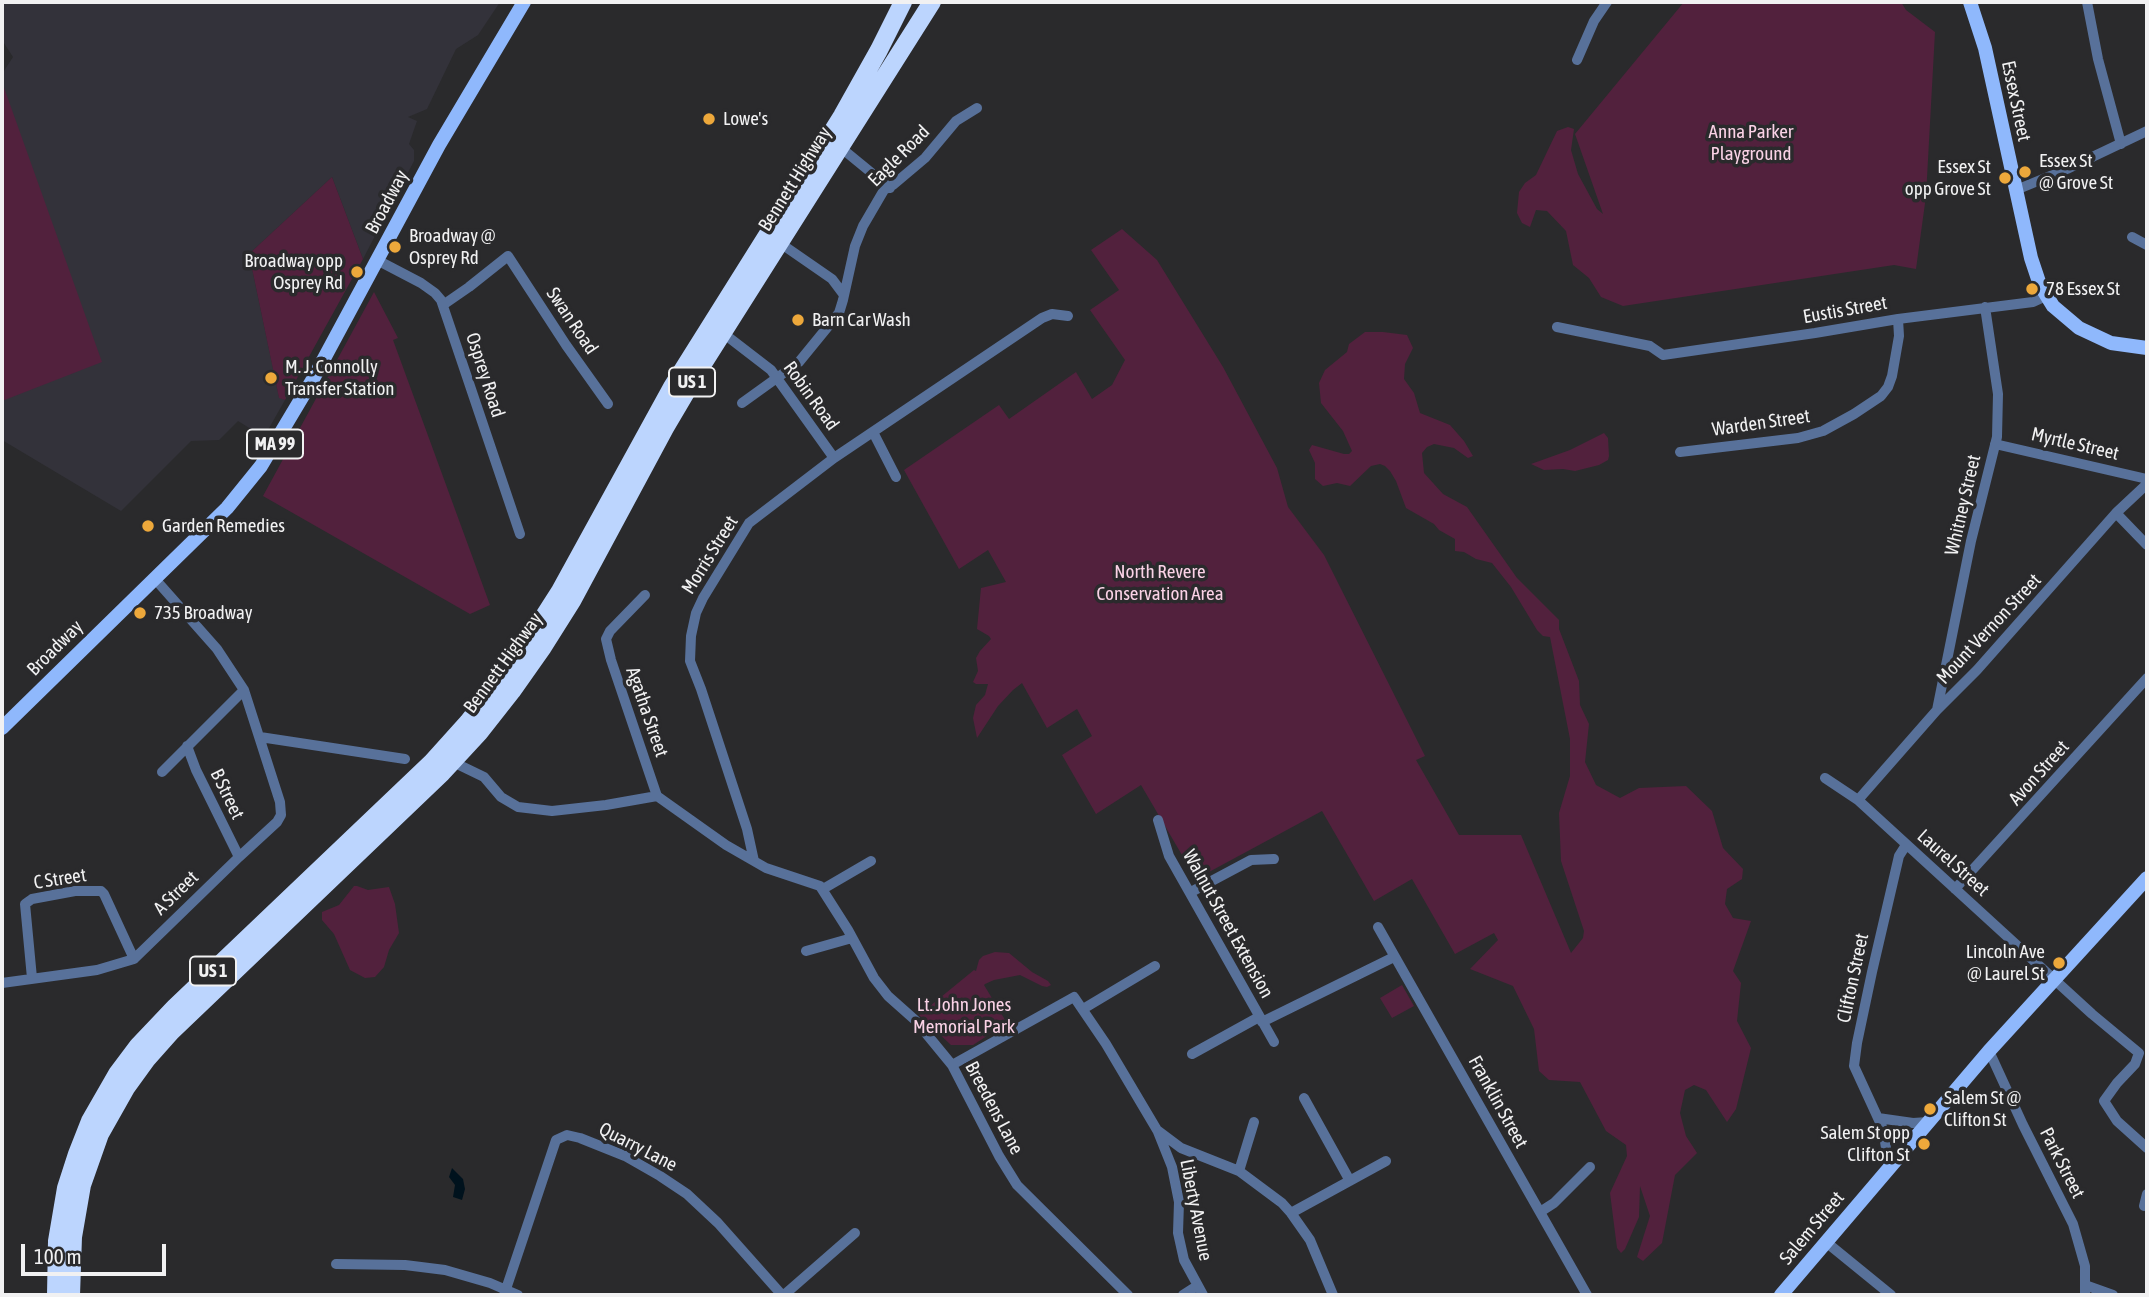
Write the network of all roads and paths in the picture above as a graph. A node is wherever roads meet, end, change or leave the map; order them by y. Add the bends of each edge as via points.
1 (524, 2) edge
2 (892, 2) edge
3 (903, 2) edge
4 (932, 2) edge
5 (1607, 2) edge
6 (1970, 2) edge
7 (2087, 2) edge
8 (879, 50) junction
9 (1577, 60) dead end
10 (977, 108) dead end
11 (2147, 131) edge
12 (2121, 144) junction
13 (840, 147) junction
14 (890, 188) junction
15 (2016, 190) junction
16 (2132, 237) dead end
17 (780, 243) junction
18 (2147, 245) edge
19 (377, 260) junction
20 (844, 295) junction
21 (2046, 296) junction
22 (443, 305) junction
23 (1985, 307) junction
24 (1068, 316) dead end
25 (1898, 319) junction
26 (1557, 327) dead end
27 (723, 332) junction
28 (2147, 348) edge
29 (778, 378) junction
30 (742, 403) dead end
31 (608, 404) dead end
32 (873, 432) junction
33 (1995, 444) junction
34 (1680, 452) dead end
35 (834, 458) junction
36 (896, 477) dead end
37 (2147, 482) edge
38 (2116, 513) junction
39 (520, 534) dead end
40 (2147, 545) edge
41 (155, 579) junction
42 (645, 595) dead end
43 (2147, 678) edge
44 (244, 690) junction
45 (1937, 710) junction
46 (2, 726) edge
47 (260, 737) junction
48 (187, 746) junction
49 (405, 759) dead end
50 (453, 762) junction
51 (162, 772) dead end
52 (1825, 778) dead end
53 (657, 796) junction
54 (1858, 800) junction
55 (1157, 821) dead end
56 (1906, 845) junction
57 (239, 857) junction
58 (1274, 859) dead end
59 (754, 861) junction
60 (871, 861) dead end
61 (2147, 878) edge
62 (823, 889) junction
63 (1955, 889) junction
64 (1191, 892) junction
65 (1378, 927) dead end
66 (852, 937) junction
67 (806, 951) dead end
68 (1394, 957) junction
69 (134, 959) junction
70 (1155, 965) dead end
71 (32, 978) junction
72 (2054, 978) junction
73 (2, 983) edge
74 (1083, 1009) junction
75 (1261, 1019) junction
76 (1274, 1042) dead end
77 (2147, 1043) edge
78 (1989, 1051) junction
79 (2139, 1053) junction
80 (1192, 1054) dead end
81 (952, 1065) junction
82 (1304, 1098) dead end
83 (1878, 1118) junction
84 (1254, 1122) dead end
85 (1928, 1122) junction
86 (1157, 1130) junction
87 (2147, 1148) edge
88 (1386, 1161) dead end
89 (1590, 1167) dead end
90 (1888, 1167) junction
91 (1239, 1171) junction
92 (1350, 1181) junction
93 (2147, 1194) edge
94 (2144, 1206) dead end
95 (1540, 1212) junction
96 (1291, 1213) junction
97 (855, 1233) dead end
98 (1826, 1242) junction
99 (336, 1264) dead end
100 (2085, 1290) edge
101 (1200, 1291) edge
102 (505, 1292) edge
103 (56, 1295) edge
104 (71, 1295) edge
105 (518, 1295) edge
106 (783, 1295) edge
107 (1128, 1295) edge
108 (1183, 1295) edge
109 (1333, 1295) edge
110 (1587, 1295) edge
111 (1780, 1295) edge
112 (1891, 1295) edge
113 (2113, 1295) edge

1 - 19 main road, Broadway / MA 99
2 - 8 highway
3 - 8 highway, Bennett Highway / US 1
4 - 13 highway, Bennett Highway / US 1
5 - 9 street
6 - 15 main road, Essex Street via 1985,48
7 - 12 street
8 - 103 highway, Bennett Highway / US 1 via 671,387 560,591 512,666 420,774 150,1032 107,1090 71,1171 59,1223
10 - 14 street, Eagle Road via 953,118 925,158
11 - 12 street
12 - 15 street
13 - 14 street
13 - 17 highway, Bennett Highway / US 1
14 - 20 street, Eagle Road via 884,190 863,226
15 - 21 main road, Essex Street via 2035,272
16 - 18 street
17 - 20 street via 832,279
17 - 27 highway, Bennett Highway / US 1
19 - 22 street, Osprey Road via 432,290
19 - 41 main road, Broadway / MA 99 via 261,466 227,508
20 - 29 street, Eagle Road via 839,313 807,355
21 - 23 street, Eustis Street via 2033,302
21 - 28 main road, Essex Street via 2060,314 2088,334 2110,343
22 - 31 street, Swan Road via 508,256
22 - 39 street, Osprey Road
23 - 25 street, Eustis Street
23 - 33 street, Whitney Street via 1998,394
24 - 32 street, Morris Street via 1042,318
25 - 26 street, Eustis Street via 1663,355 1650,346
25 - 34 street, Warden Street via 1888,387 1854,414 1823,432 1798,438
27 - 29 street, Robin Road
27 - 50 highway, Bennett Highway / US 1 via 553,632 507,698
29 - 30 street, Eagle Road
29 - 35 street, Robin Road
32 - 35 street, Morris Street
32 - 36 street
33 - 37 street, Myrtle Street
33 - 45 street, Whitney Street
35 - 59 street, Morris Street via 747,525 700,604 691,636 692,666
37 - 38 street, Mount Vernon Street
38 - 40 street
38 - 45 street, Mount Vernon Street
41 - 44 street via 217,649
41 - 46 main road, Broadway / MA 99
42 - 53 street, Agatha Street via 606,639
43 - 63 street, Avon Street
44 - 47 street
44 - 48 street
45 - 54 street, Mount Vernon Street
47 - 49 street
47 - 57 street, A Street via 281,815
48 - 51 street
48 - 57 street, B Street
50 - 53 street via 484,777 501,797 518,807 552,811
50 - 104 highway, Bennett Highway / US 1 via 171,1032 136,1073 100,1135 82,1185 73,1237
52 - 54 street, Laurel Street
53 - 59 street
54 - 56 street, Laurel Street
55 - 64 street, Walnut Street Extension via 1169,856
56 - 63 street, Laurel Street
56 - 83 street, Clifton Street via 1899,856 1854,1066
57 - 69 street, A Street
58 - 64 street via 1251,860
59 - 62 street
60 - 62 street
61 - 72 main road, Salem Street
62 - 66 street, Breedens Lane
63 - 72 street, Laurel Street
64 - 75 street, Walnut Street Extension
65 - 68 street, Franklin Street
66 - 67 street
66 - 81 street, Breedens Lane via 888,996
68 - 75 street
68 - 95 street, Franklin Street
69 - 71 street, A Street via 97,970
69 - 71 street, C Street via 101,891 32,898 25,904
70 - 74 street
71 - 73 street, A Street
72 - 78 main road, Salem Street
72 - 79 street, Laurel Street
74 - 81 street via 1074,997
74 - 86 street
75 - 76 street, Walnut Street Extension
75 - 80 street
77 - 79 street
78 - 85 main road, Salem Street
78 - 100 street, Park Street via 2073,1224 2085,1266
79 - 87 street via 2104,1101 2117,1122
81 - 107 street, Breedens Lane via 1017,1185
82 - 92 street
83 - 85 street
83 - 90 street, Clifton Street
84 - 91 street
85 - 90 main road, Salem Street
86 - 91 street via 1181,1148
86 - 101 street, Liberty Avenue via 1172,1167 1184,1260
88 - 92 street
89 - 95 street
90 - 98 main road, Salem Street
91 - 96 street
92 - 96 street
93 - 94 street
95 - 110 street, Franklin Street
96 - 109 street via 1310,1240
97 - 106 street
98 - 111 main road, Salem Street
98 - 112 street
99 - 102 street via 445,1270
100 - 113 street
101 - 108 street
102 - 105 street
102 - 106 street, Quarry Lane via 556,1140 567,1135 625,1156 687,1194

